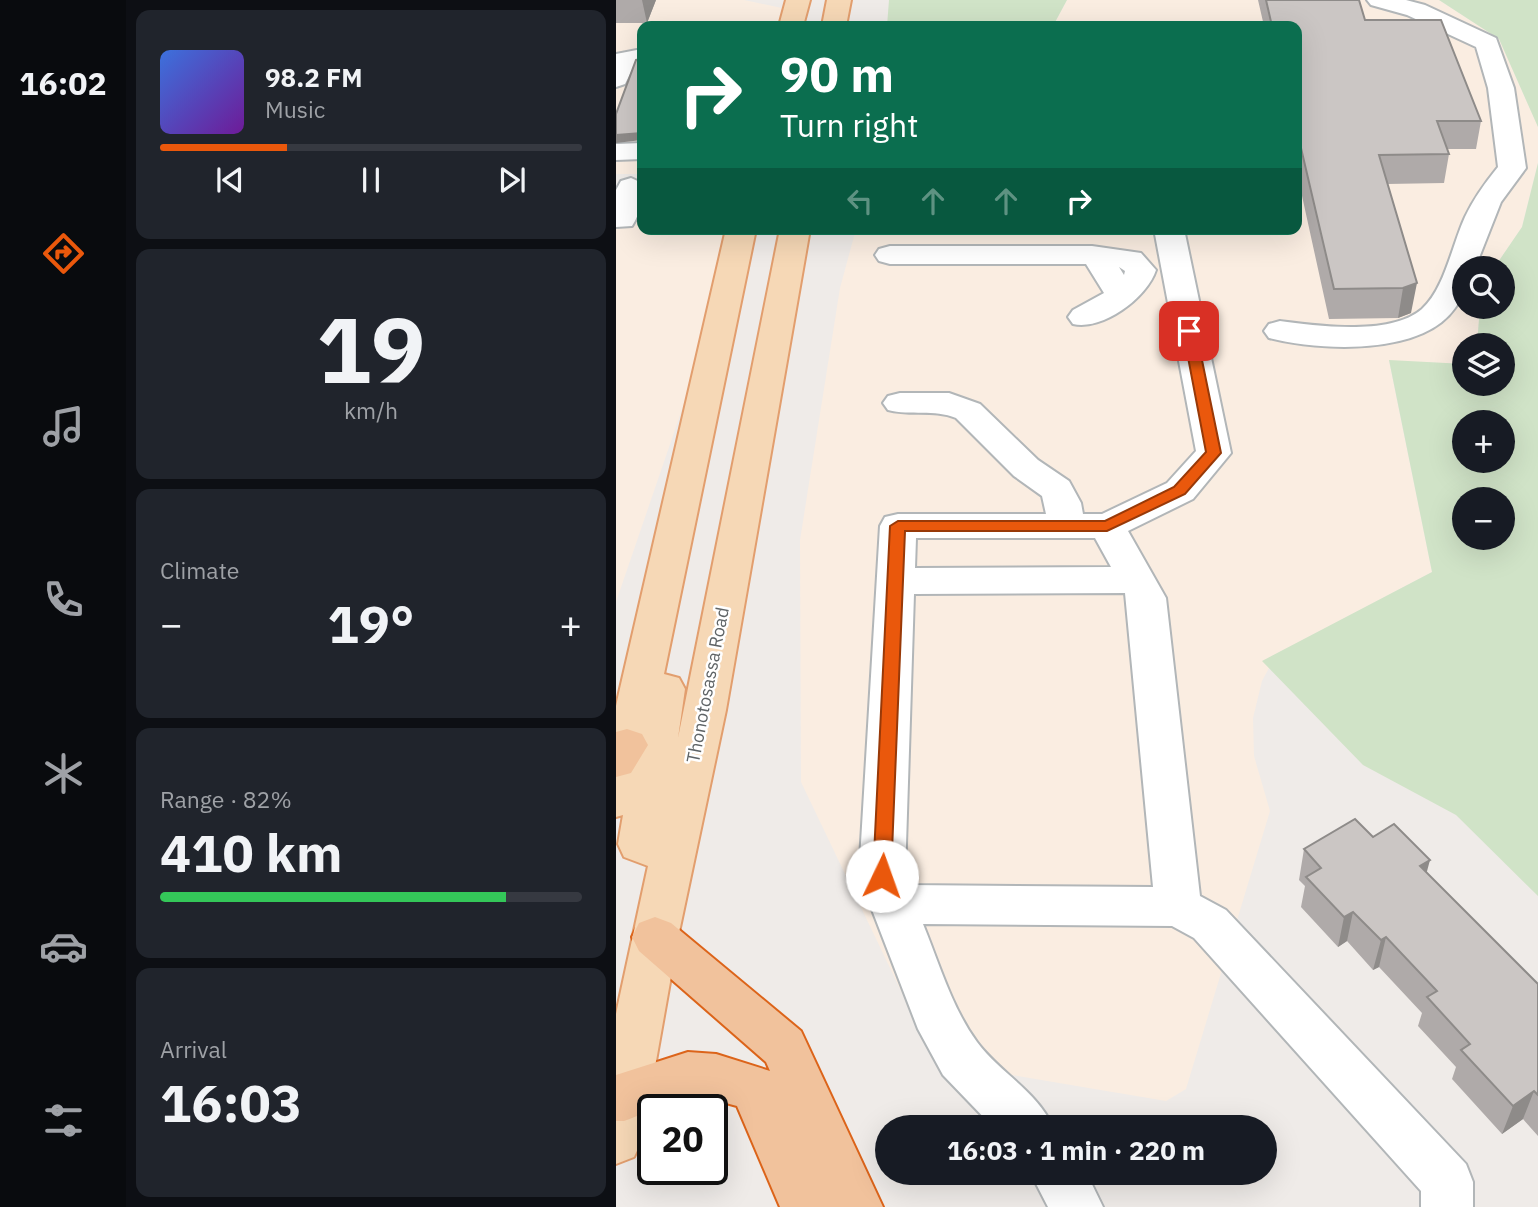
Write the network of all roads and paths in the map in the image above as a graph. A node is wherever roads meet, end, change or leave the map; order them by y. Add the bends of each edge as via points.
1 (798, 0) edge
2 (839, 0) edge
3 (1378, 0) edge
4 (792, 21) edge
5 (835, 21) edge
6 (637, 58) edge
7 (616, 79) edge
8 (616, 152) edge
9 (637, 152) edge
10 (630, 182) edge
11 (627, 220) edge
12 (740, 235) edge
13 (783, 235) edge
14 (794, 235) edge
15 (1170, 235) edge
16 (890, 256) dead end
17 (789, 263) junction
18 (1084, 317) dead end
19 (1280, 331) dead end
20 (900, 403) dead end
21 (696, 438) junction
22 (684, 500) junction
23 (1066, 526) junction
24 (1107, 526) junction
25 (738, 527) junction
26 (1137, 580) junction
27 (895, 581) junction
28 (622, 753) edge
29 (616, 800) edge
30 (685, 804) junction
31 (893, 904) junction
32 (1178, 907) junction
33 (656, 937) junction
34 (619, 1112) edge
35 (1015, 1115) edge
36 (1064, 1185) edge
37 (807, 1207) edge
38 (857, 1207) edge
39 (1077, 1207) edge
40 (1447, 1207) edge

1 - 4 main road
2 - 5 main road
3 - 19 lane via 1416,10 1487,43 1502,96 1512,167 1486,203 1461,268 1434,316 1407,331 1318,336
6 - 7 lane via 624,60
8 - 9 lane
10 - 11 lane
12 - 21 main road
13 - 17 main road
14 - 17 main road, Thonotosassa Road
15 - 24 lane via 1214,453 1180,491
16 - 18 lane via 1092,255 1130,259 1141,270 1138,279 1121,296
17 - 25 main road, Thonotosassa Road
20 - 23 lane via 950,404 968,411 1026,468 1056,489
21 - 22 main road
21 - 25 main road via 711,502 720,518
22 - 28 main road
22 - 30 main road via 685,573 640,844 653,849 666,842
23 - 24 lane
23 - 27 lane via 898,526
24 - 26 lane
25 - 30 main road, Thonotosassa Road
26 - 27 lane
26 - 32 lane via 1147,598
27 - 31 lane via 882,876
28 - 29 main road
30 - 33 main road, Thonotosassa Road
31 - 32 lane
31 - 35 lane via 935,1014 960,1059
32 - 40 lane via 1210,924 1447,1182
33 - 34 main road, Thonotosassa Road
33 - 38 highway via 784,1047
34 - 37 highway via 666,1077 708,1073 754,1088
36 - 39 lane

